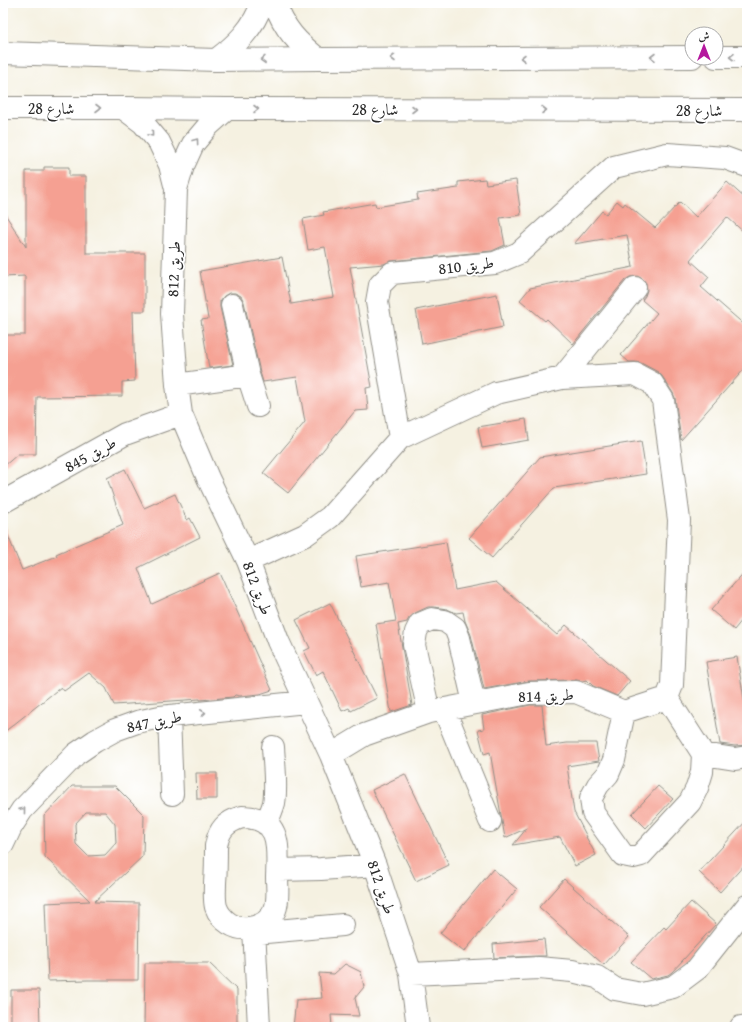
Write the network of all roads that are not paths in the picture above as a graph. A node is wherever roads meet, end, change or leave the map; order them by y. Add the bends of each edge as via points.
1 (262, 3) edge
2 (275, 3) edge
3 (3, 54) edge
4 (684, 57) edge
5 (724, 57) edge
6 (747, 57) edge
7 (318, 59) junction
8 (216, 60) junction
9 (3, 108) edge
10 (123, 108) junction
11 (227, 109) junction
12 (747, 110) edge
13 (747, 166) edge
14 (176, 189) junction
15 (635, 288) dead end
16 (232, 305) dead end
17 (248, 375) junction
18 (562, 378) junction
19 (177, 385) junction
20 (258, 406) dead end
21 (181, 414) junction
22 (400, 438) junction
23 (3, 502) edge
24 (248, 561) junction
25 (667, 698) junction
26 (306, 702) junction
27 (474, 703) junction
28 (436, 711) junction
29 (624, 712) junction
30 (169, 716) junction
31 (273, 747) dead end
32 (703, 754) junction
33 (331, 755) junction
34 (747, 757) edge
35 (172, 794) dead end
36 (490, 821) dead end
37 (266, 824) junction
38 (3, 844) edge
39 (375, 865) junction
40 (278, 870) junction
41 (747, 906) edge
42 (343, 926) dead end
43 (255, 930) junction
44 (411, 974) junction
45 (747, 1026) edge
46 (259, 1027) edge
47 (418, 1027) edge
48 (741, 1027) edge

1 - 8 street via 242,38
2 - 7 street via 289,32
3 - 8 street
4 -> 7 street
6 -> 5 street
7 -> 8 street
9 -> 10 street, شارع 28
10 - 11 street, شارع 28
10 -> 14 street, طريق 812 via 142,123 158,142 170,165
11 -> 12 street, شارع 28
14 -> 11 street, طريق 812 via 183,166 194,144 209,125
13 - 22 street, طريق 810 via 725,158 667,154 614,167 518,252 495,263 392,273 380,285 377,302
14 - 19 street, طريق 812 via 172,314
15 - 18 street
16 - 17 street
17 - 19 street
17 - 20 street
18 - 22 street via 496,393
18 - 25 street via 635,374 652,383 663,400 679,520 672,686
19 - 21 street, طريق 812
21 - 23 street, طريق 845 via 125,434
21 - 24 street, طريق 812
22 - 24 street via 330,517 305,535
24 - 26 street, طريق 812 via 278,641
25 - 29 street
25 - 32 street
30 -> 26 street, طريق 847
26 - 33 street, طريق 812
27 - 28 street, طريق 814
27 - 28 street via 455,628 445,621 432,619 420,624 414,646
27 - 29 street, طريق 814 via 529,693 576,692
28 - 33 street, طريق 814 via 364,735
28 - 36 street
29 - 32 street via 614,760 608,774 591,798 593,813 623,855 641,855 690,802 702,772
30 - 35 street
38 -> 30 street, طريق 847 via 22,810 76,754 115,730 137,722
31 - 37 street via 274,797
32 - 34 street via 735,759
33 - 39 street, طريق 812
37 - 40 street via 276,838
37 - 43 street via 251,817 234,820 221,830 216,846 215,897 220,915 235,927
39 - 40 street
39 - 44 street, طريق 812
40 - 43 street via 275,909
41 - 44 street via 697,969 673,987 642,994 615,989 597,978 572,971 539,968
42 - 43 street
43 - 46 street
44 - 47 street, طريق 812
45 - 48 street

